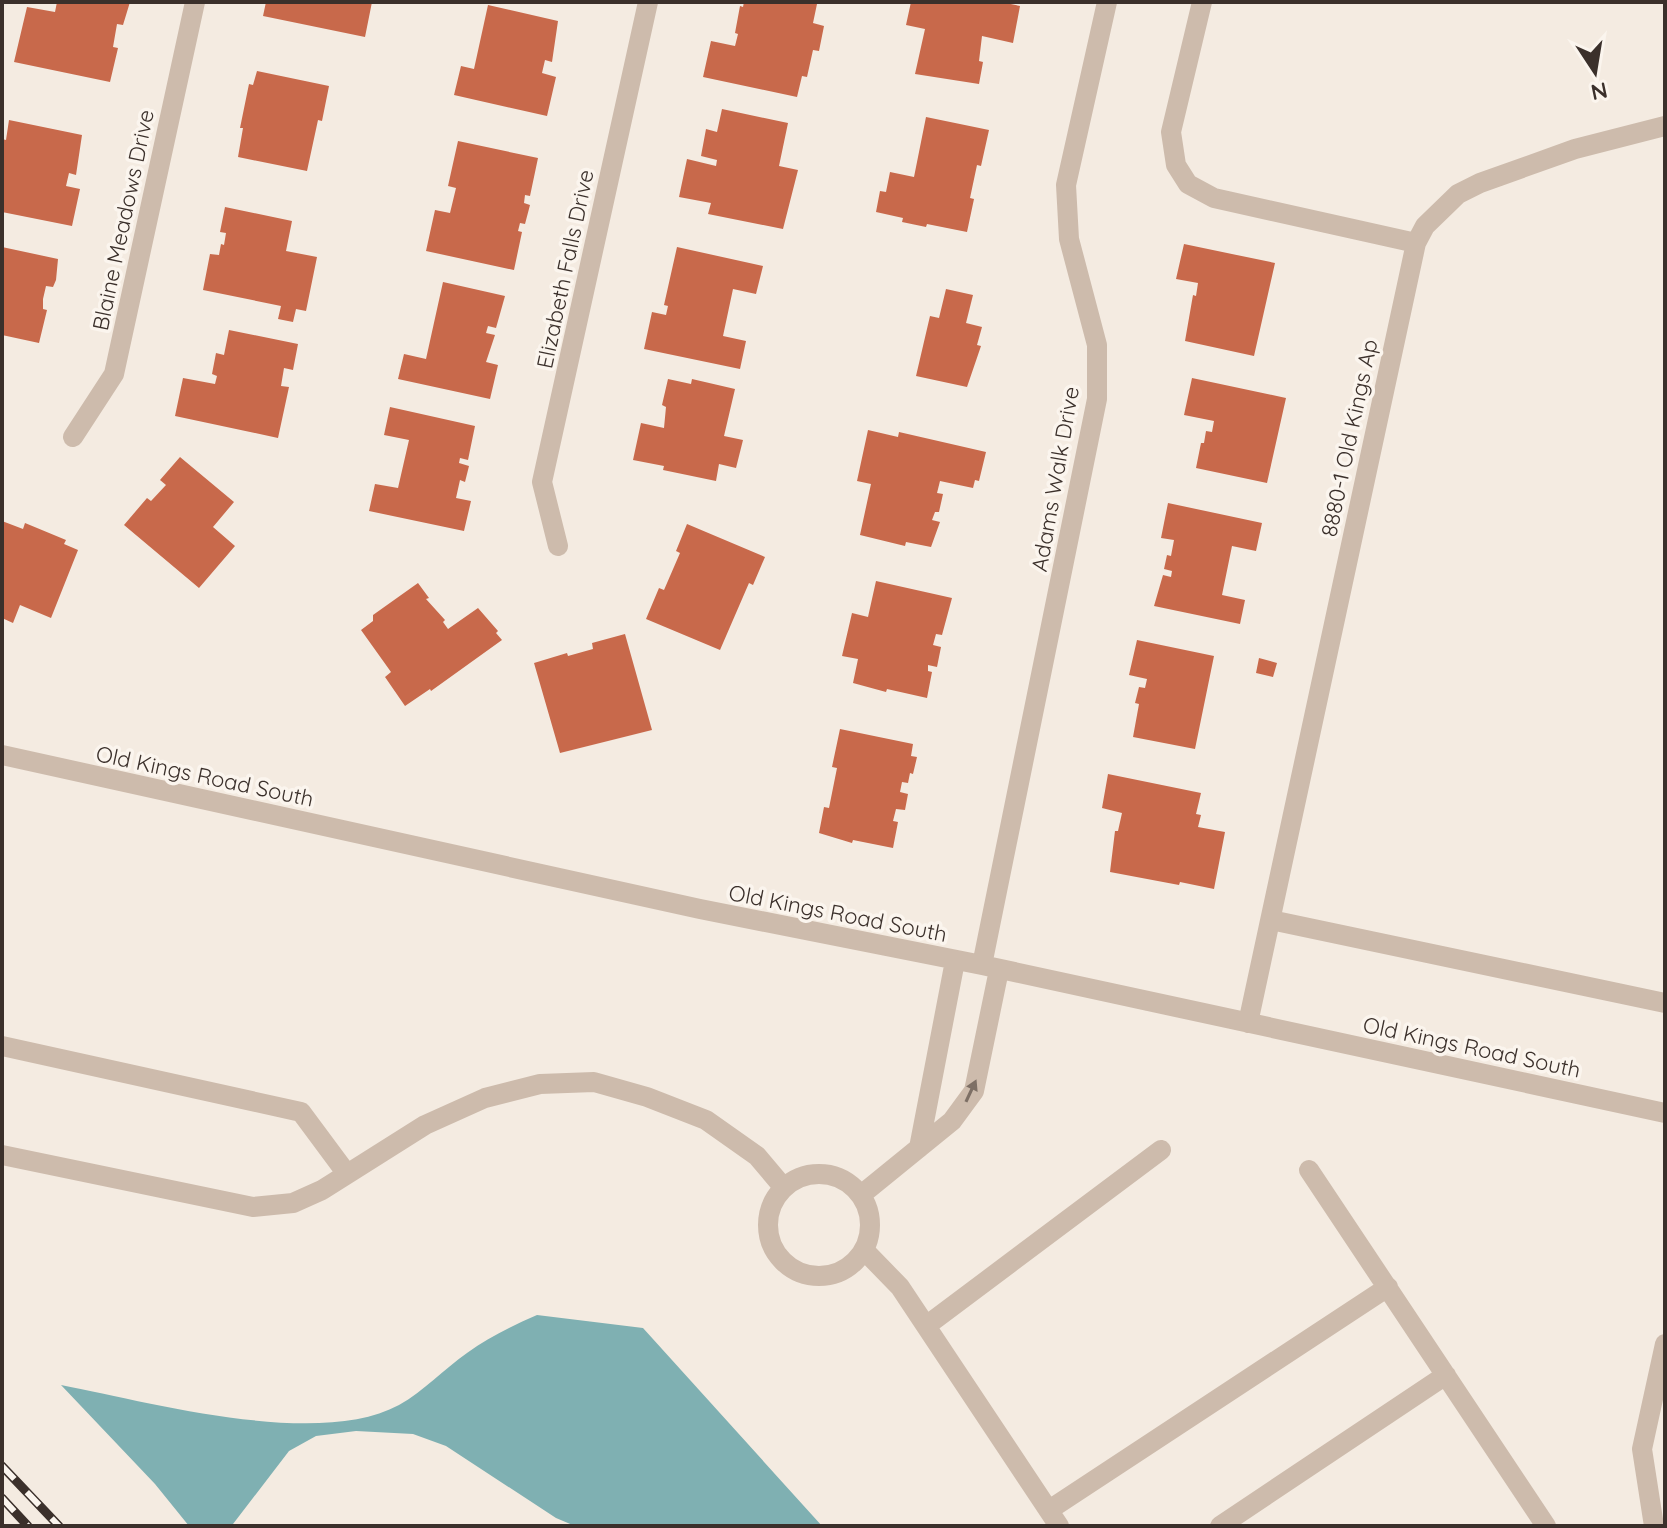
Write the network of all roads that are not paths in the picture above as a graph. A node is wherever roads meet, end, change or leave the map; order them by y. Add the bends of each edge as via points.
1 (195, 2) edge
2 (648, 2) edge
3 (1107, 2) edge
4 (1202, 2) edge
5 (1665, 126) edge
6 (1416, 243) junction
7 (73, 437) dead end
8 (558, 546) dead end
9 (2, 755) edge
10 (1271, 920) junction
11 (955, 961) junction
12 (990, 967) junction
13 (1665, 1003) edge
14 (1248, 1023) junction
15 (2, 1046) edge
16 (1665, 1113) edge
17 (919, 1148) junction
18 (1161, 1150) dead end
19 (2, 1155) edge
20 (1309, 1170) dead end
21 (347, 1174) junction
22 (784, 1188) junction
23 (861, 1195) junction
24 (864, 1250) junction
25 (1388, 1287) junction
26 (926, 1326) junction
27 (1665, 1344) edge
28 (1446, 1375) junction
29 (1054, 1518) edge
30 (1220, 1526) edge
31 (1546, 1526) edge
32 (1654, 1526) edge

1 - 7 street, Blaine Meadows Drive via 114,374
2 - 8 street, Elizabeth Falls Drive via 542,482
3 - 12 street, Adams Walk Drive via 1066,185 1069,239 1097,345 1097,399
4 - 6 street via 1171,132 1176,165 1188,184 1214,198
5 - 6 street, 8880-1 Old Kings Ap via 1575,149 1480,183 1458,194 1425,226
6 - 10 street, 8880-1 Old Kings Ap
9 - 11 street, Old Kings Road South
10 - 13 street
10 - 14 street, 8880-1 Old Kings Ap
11 - 12 street, Old Kings Road South
11 - 17 street
12 - 14 street, Old Kings Road South
17 -> 12 street, Adams Walk Drive via 952,1121 974,1091
14 - 16 street, Old Kings Road South
15 - 21 street via 301,1112
17 - 23 street, Adams Walk Drive
18 - 26 street
19 - 21 street via 253,1207 293,1203
20 - 25 street
21 - 22 street via 425,1125 485,1098 540,1084 594,1082 706,1120 757,1156
22 - 23 street via 800,1178 832,1175
22 - 24 street via 774,1202 769,1228 776,1254 789,1267 805,1274 838,1273
23 - 24 street via 869,1212
24 - 26 street via 900,1287
25 - 28 street
25 - 29 street
26 - 29 street
27 - 32 street via 1642,1449
28 - 30 street
28 - 31 street

